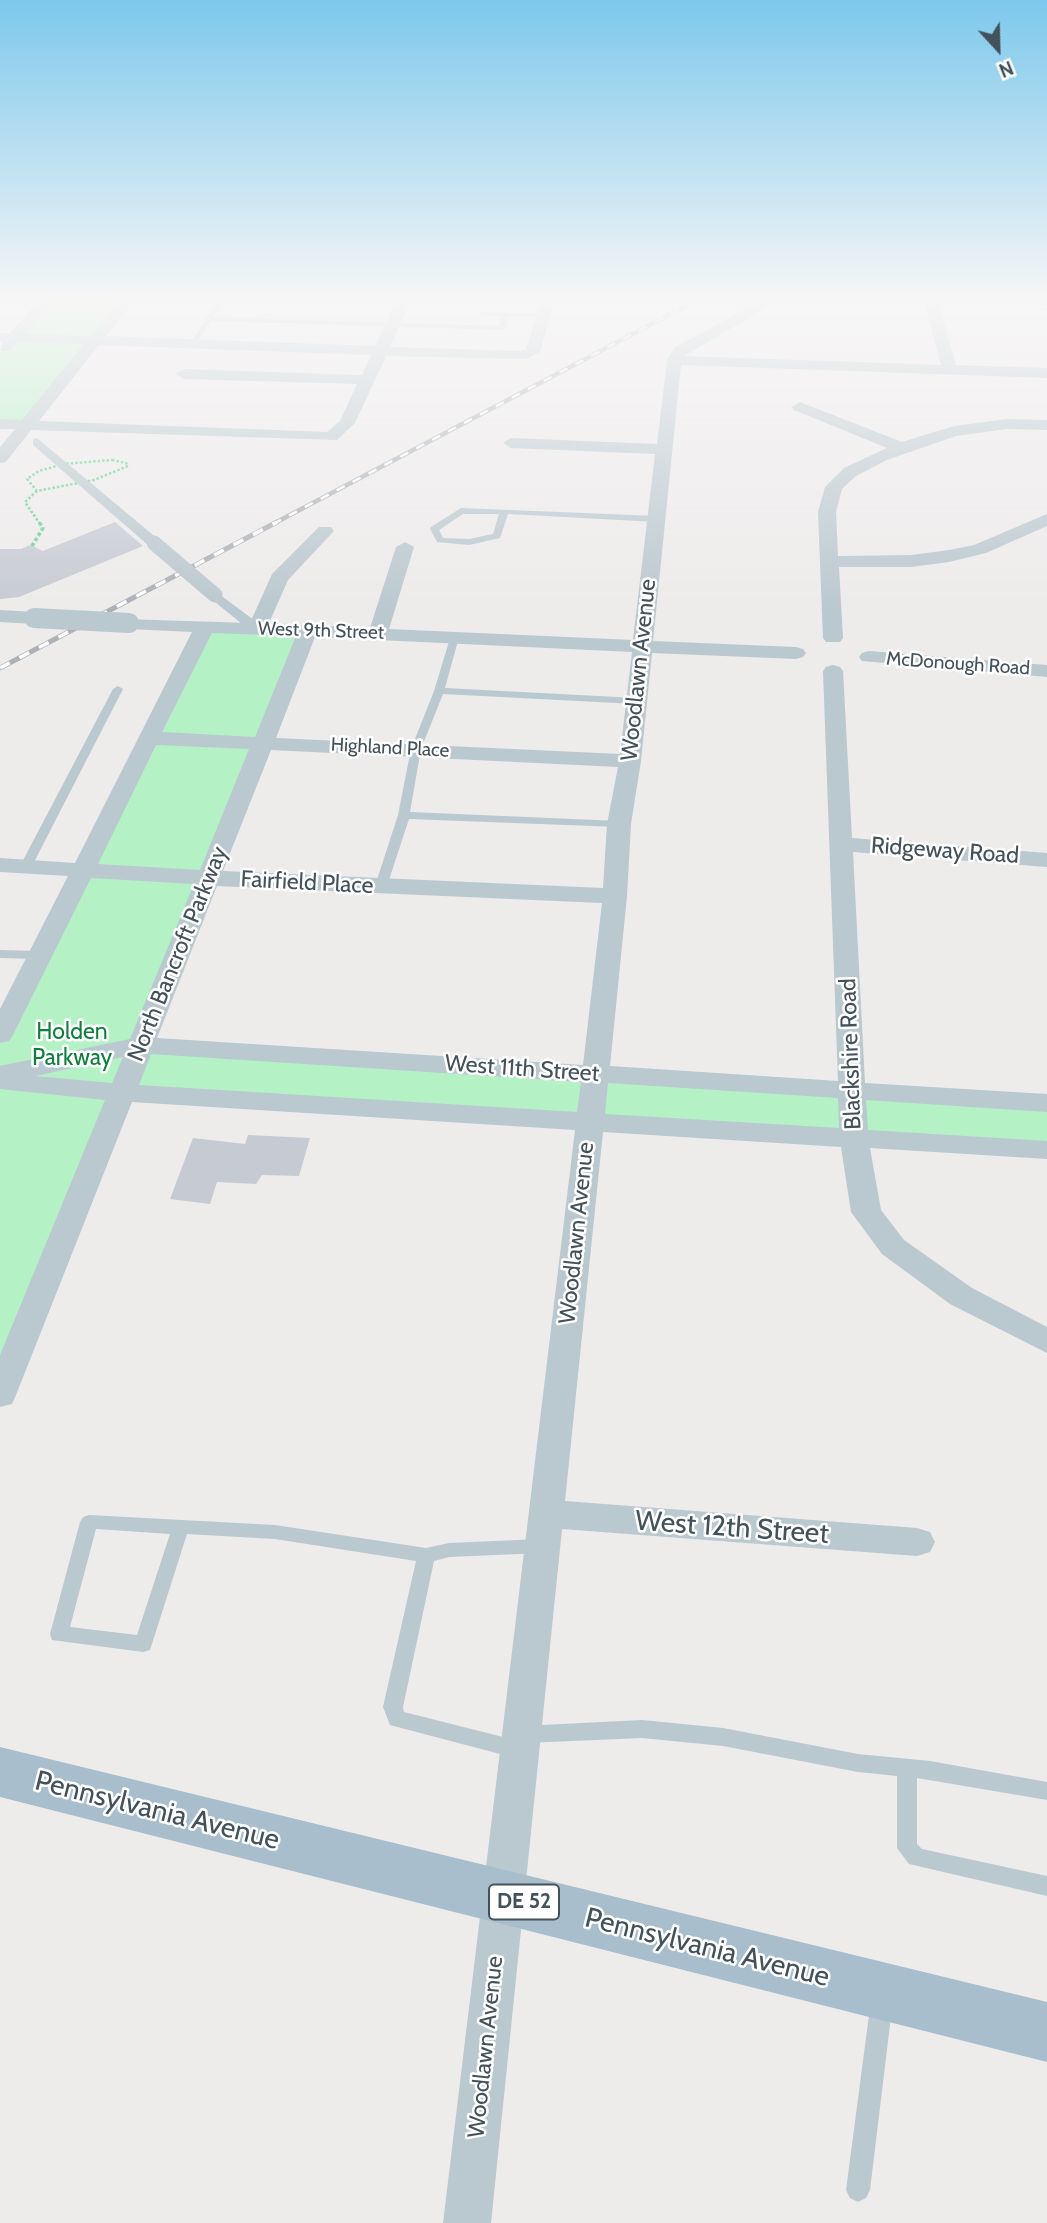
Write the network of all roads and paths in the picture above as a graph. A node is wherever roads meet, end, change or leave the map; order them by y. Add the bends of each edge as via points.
1 (43, 404) edge
2 (355, 404) edge
3 (669, 404) edge
4 (800, 407) dead end
5 (0, 424) edge
6 (26, 425) junction
7 (1047, 425) edge
8 (37, 442) dead end
9 (512, 443) dead end
10 (902, 448) junction
11 (664, 449) junction
12 (0, 458) edge
13 (37, 491) dead end
14 (504, 511) junction
15 (656, 519) junction
16 (1047, 519) edge
17 (325, 531) dead end
18 (32, 546) dead end
19 (405, 547) dead end
20 (829, 562) junction
21 (0, 616) edge
22 (205, 626) junction
23 (257, 628) junction
24 (308, 631) junction
25 (378, 634) junction
26 (454, 637) junction
27 (642, 645) junction
28 (815, 654) junction
29 (869, 657) junction
30 (1047, 671) edge
31 (118, 689) dead end
32 (439, 691) junction
33 (636, 701) junction
34 (149, 738) junction
35 (263, 743) junction
36 (416, 750) junction
37 (630, 761) junction
38 (404, 815) junction
39 (619, 824) junction
40 (843, 844) junction
41 (1047, 860) edge
42 (0, 865) edge
43 (26, 866) junction
44 (83, 870) junction
45 (208, 878) junction
46 (381, 886) junction
47 (615, 896) junction
48 (0, 954) edge
49 (40, 955) junction
50 (0, 1035) edge
51 (141, 1045) junction
52 (595, 1073) junction
53 (0, 1075) edge
54 (0, 1082) edge
55 (852, 1090) junction
56 (122, 1093) junction
57 (1047, 1103) edge
58 (589, 1123) junction
59 (855, 1138) junction
60 (1047, 1150) edge
61 (1047, 1341) edge
62 (0, 1395) edge
63 (181, 1527) junction
64 (544, 1530) junction
65 (917, 1542) dead end
66 (426, 1555) junction
67 (521, 1743) junction
68 (907, 1767) junction
69 (0, 1772) edge
70 (1047, 1791) edge
71 (1047, 1886) edge
72 (503, 1897) junction
73 (883, 1992) junction
74 (1047, 2032) edge
75 (858, 2190) dead end
76 (467, 2223) edge

1 - 6 street
2 - 6 street via 343,429 331,437
3 - 11 street, Woodlawn Avenue
4 - 10 street
5 - 6 street
6 - 12 street
7 - 10 street, Blackshire Road via 1007,424 954,432
8 - 23 street, bridge
9 - 11 street
10 - 20 street, Blackshire Road via 850,472 834,487 827,512
11 - 15 street, Woodlawn Avenue
13 - 18 path via 25,502 43,528
14 - 14 lane via 461,510 434,529 440,540 497,536
14 - 15 lane
15 - 27 street, Woodlawn Avenue
16 - 20 street via 980,549 949,556
17 - 23 street via 279,579
19 - 25 street
20 - 28 street, Blackshire Road
21 - 22 street, West 9th Street, bridge
22 - 23 street, West 9th Street
22 - 34 street
23 - 24 street, West 9th Street
24 - 25 street, West 9th Street
24 - 35 street, North Bancroft Parkway
25 - 26 street, West 9th Street
26 - 27 street, West 9th Street
26 - 32 lane
27 - 28 street
27 - 33 street, Woodlawn Avenue
28 - 29 street via 860,646
28 - 29 street via 859,667
28 - 40 street, Blackshire Road
29 - 30 street, McDonough Road
31 - 43 lane
32 - 33 lane
32 - 36 lane
33 - 37 street, Woodlawn Avenue
34 - 35 street, Highland Place
34 - 44 street
35 - 36 street, Highland Place
35 - 45 street, North Bancroft Parkway
36 - 37 street, Highland Place
36 - 38 lane
37 - 39 street, Woodlawn Avenue
38 - 39 lane
38 - 46 lane
39 - 47 street, Woodlawn Avenue
40 - 41 street, Ridgeway Road
40 - 55 street, Blackshire Road
42 - 43 street, Fairfield Place
43 - 44 street, Fairfield Place
44 - 45 street, Fairfield Place
44 - 49 street
45 - 46 street, Fairfield Place
45 - 51 street, North Bancroft Parkway
46 - 47 street, Fairfield Place
47 - 52 street, Woodlawn Avenue
48 - 49 lane
49 - 50 street
51 - 52 street, West 11th Street
51 - 53 street, West 11th Street
51 - 56 street, North Bancroft Parkway
52 - 55 street, West 11th Street
52 - 58 street, Woodlawn Avenue
54 - 56 street
55 - 57 street, West 11th Street
55 - 59 street, Blackshire Road
56 - 58 street
56 - 62 street, North Bancroft Parkway
58 - 59 street
58 - 64 street, Woodlawn Avenue
59 - 60 street
59 - 61 street, Blackshire Road via 866,1212 893,1247 961,1296
63 - 63 lane via 89,1522 59,1634 143,1644
63 - 66 lane via 275,1532
64 - 65 street, West 12th Street
64 - 66 lane
64 - 67 street, Woodlawn Avenue
66 - 67 lane via 393,1707 397,1719
67 - 68 lane via 642,1729 723,1737 858,1763
67 - 72 street, Woodlawn Avenue
68 - 70 lane
68 - 71 lane via 907,1848 916,1857
69 - 72 main road, Pennsylvania Avenue / DE 52
72 - 73 main road, Pennsylvania Avenue / DE 52
72 - 76 street, Woodlawn Avenue
73 - 74 main road, Pennsylvania Avenue / DE 52
73 - 75 lane

